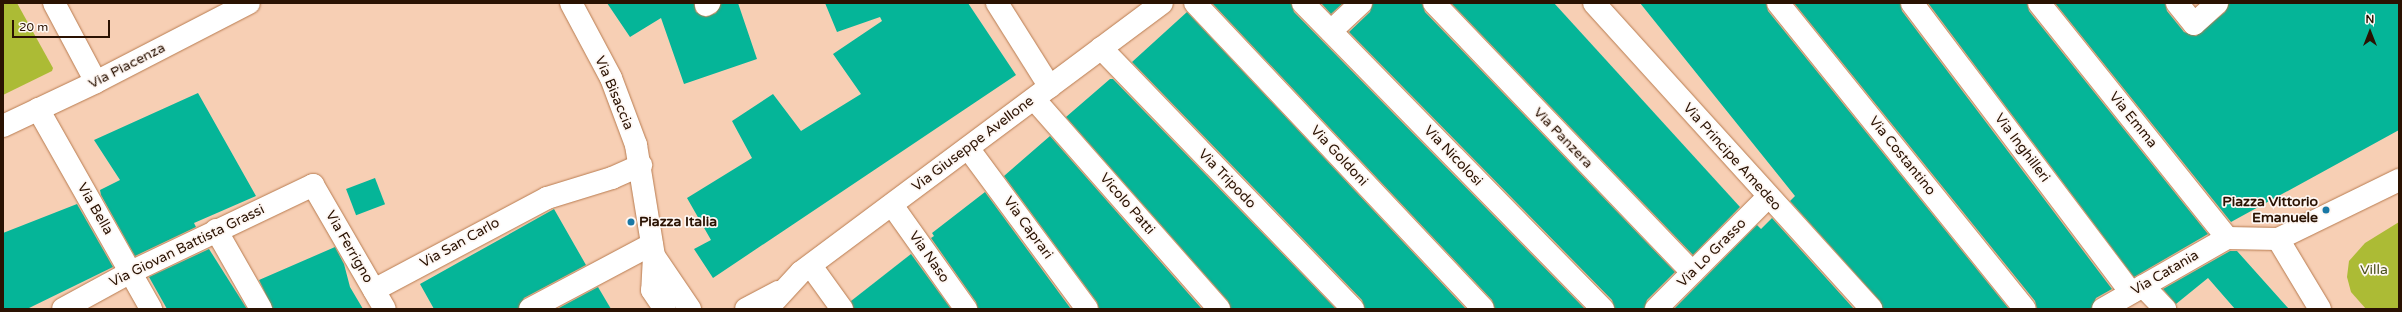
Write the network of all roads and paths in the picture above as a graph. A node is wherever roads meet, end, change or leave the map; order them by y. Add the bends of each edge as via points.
1 (54, 3) edge
2 (249, 3) edge
3 (571, 3) edge
4 (997, 3) edge
5 (1195, 3) edge
6 (1303, 3) edge
7 (1361, 3) edge
8 (1434, 3) edge
9 (1594, 3) edge
10 (1778, 3) edge
11 (1912, 3) edge
12 (2039, 3) edge
13 (2177, 3) edge
14 (2217, 3) edge
15 (1151, 6) edge
16 (1331, 31) junction
17 (1101, 48) junction
18 (96, 82) junction
19 (1042, 93) junction
20 (38, 109) junction
21 (3, 126) edge
22 (968, 148) junction
23 (641, 165) junction
24 (2399, 180) edge
25 (313, 185) joint
26 (1768, 197) junction
27 (892, 205) junction
28 (216, 230) junction
29 (2227, 238) junction
30 (2278, 239) junction
31 (653, 250) junction
32 (811, 266) junction
33 (131, 272) junction
34 (1692, 272) junction
35 (786, 288) junction
36 (2137, 289) junction
37 (374, 290) junction
38 (63, 309) edge
39 (151, 309) edge
40 (261, 309) edge
41 (385, 309) edge
42 (530, 309) edge
43 (665, 309) edge
44 (690, 309) edge
45 (746, 309) edge
46 (767, 309) edge
47 (842, 309) edge
48 (966, 309) edge
49 (1087, 309) edge
50 (1220, 309) edge
51 (1353, 309) edge
52 (1483, 309) edge
53 (1603, 309) edge
54 (1656, 309) edge
55 (1871, 309) edge
56 (2025, 309) edge
57 (2103, 309) edge
58 (2164, 309) edge
59 (2320, 309) edge

1 - 18 street
2 - 18 street, Via Piacenza
3 - 23 street, Via Bisaccia via 611,78
4 - 19 street, Vicolo Patti
5 - 52 street, Via Goldoni
6 - 16 street, Via Nicolosi
7 - 16 street
8 - 34 street, Via Panzera
9 - 26 street, Via Principe Amedeo
10 - 56 street, Via Costantino
11 - 36 street, Via Inghilleri
12 - 29 street, Via Emma
13 - 14 street via 2194,24
15 - 17 street, Via Giuseppe Avellone
16 - 53 street, Via Nicolosi
17 - 19 street, Via Giuseppe Avellone
17 - 51 street, Via Tripodo
18 - 20 street, Via Piacenza
19 - 22 street, Via Giuseppe Avellone
19 - 50 street, Vicolo Patti
20 - 21 street, Via Piacenza
20 - 33 street, Via Bella
22 - 27 street, Via Giuseppe Avellone
22 - 49 street, Via Caprari
23 - 31 street, Via Bisaccia
23 - 37 street, Via San Carlo via 612,178 547,198
24 - 30 street
25 - 28 street, Via Giovan Battista Grassi
25 - 37 street, Via Ferrigno
26 - 34 street, Via Lo Grasso
26 - 55 street, Via Principe Amedeo
27 - 32 street, Via Giuseppe Avellone
27 - 48 street, Via Naso
28 - 33 street, Via Giovan Battista Grassi
28 - 40 street
29 - 30 street
29 - 36 street, Via Catania
30 - 59 street
31 - 42 street via 591,276
31 - 43 street via 652,290
31 - 44 street
32 - 35 street, Via Giuseppe Avellone
32 - 47 street
33 - 38 street, Via Giovan Battista Grassi
33 - 39 street, Via Bella
34 - 54 street, Via Lo Grasso
35 - 45 street, Via Giuseppe Avellone
35 - 46 street, Via Giuseppe Avellone
36 - 57 street, Via Catania
36 - 58 street, Via Inghilleri
37 - 41 street, Via Ferrigno

